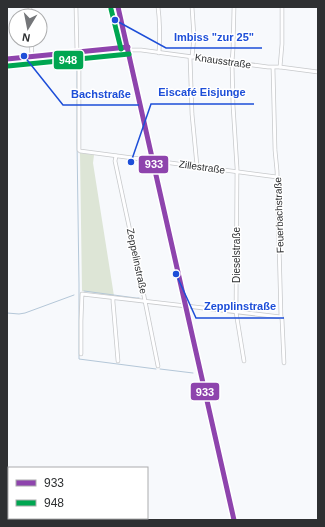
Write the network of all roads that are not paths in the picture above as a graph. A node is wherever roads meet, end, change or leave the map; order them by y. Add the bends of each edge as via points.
1 (76, 7) edge
2 (118, 7) edge
3 (158, 7) edge
4 (192, 7) edge
5 (234, 7) edge
6 (282, 7) edge
7 (31, 48) edge
8 (128, 49) junction
9 (78, 53) junction
10 (159, 53) junction
11 (32, 57) junction
12 (191, 57) junction
13 (7, 59) edge
14 (232, 62) junction
15 (280, 67) junction
16 (273, 68) junction
17 (318, 72) edge
18 (116, 156) junction
19 (153, 160) junction
20 (197, 166) junction
21 (236, 172) junction
22 (277, 177) junction
23 (113, 298) junction
24 (145, 301) junction
25 (185, 306) junction
26 (236, 312) junction
27 (281, 318) junction
28 (81, 354) dead end
29 (118, 360) dead end
30 (244, 361) dead end
31 (284, 363) dead end
32 (158, 366) dead end
33 (234, 520) edge

1 - 9 street
2 - 8 main road
3 - 10 street
4 - 12 street via 194,37
5 - 14 street, Dieselstraße
6 - 15 street
7 - 11 street
8 - 9 street
8 - 10 street, Knausstraße
8 - 19 main road
9 - 11 street
9 - 18 street, Zillestraße via 79,150
10 - 12 street, Knausstraße
11 - 13 street
12 - 14 street, Knausstraße
12 - 20 street via 192,114
14 - 16 street, Knausstraße
14 - 21 street, Dieselstraße
15 - 16 street, Knausstraße
15 - 17 street, Knausstraße
16 - 22 street, Feuerbachstraße
18 - 19 street, Zillestraße
18 - 24 street, Zeppelinstraße
19 - 20 street, Zillestraße
19 - 25 main road
20 - 21 street, Zillestraße
21 - 22 street, Zillestraße
21 - 26 street, Dieselstraße
22 - 27 street, Feuerbachstraße
23 - 24 street
23 - 28 street via 82,294
23 - 29 street
24 - 25 street
24 - 32 street, Zeppelinstraße
25 - 26 street
25 - 33 main road
26 - 27 street
26 - 30 street, Dieselstraße
27 - 31 street, Feuerbachstraße

